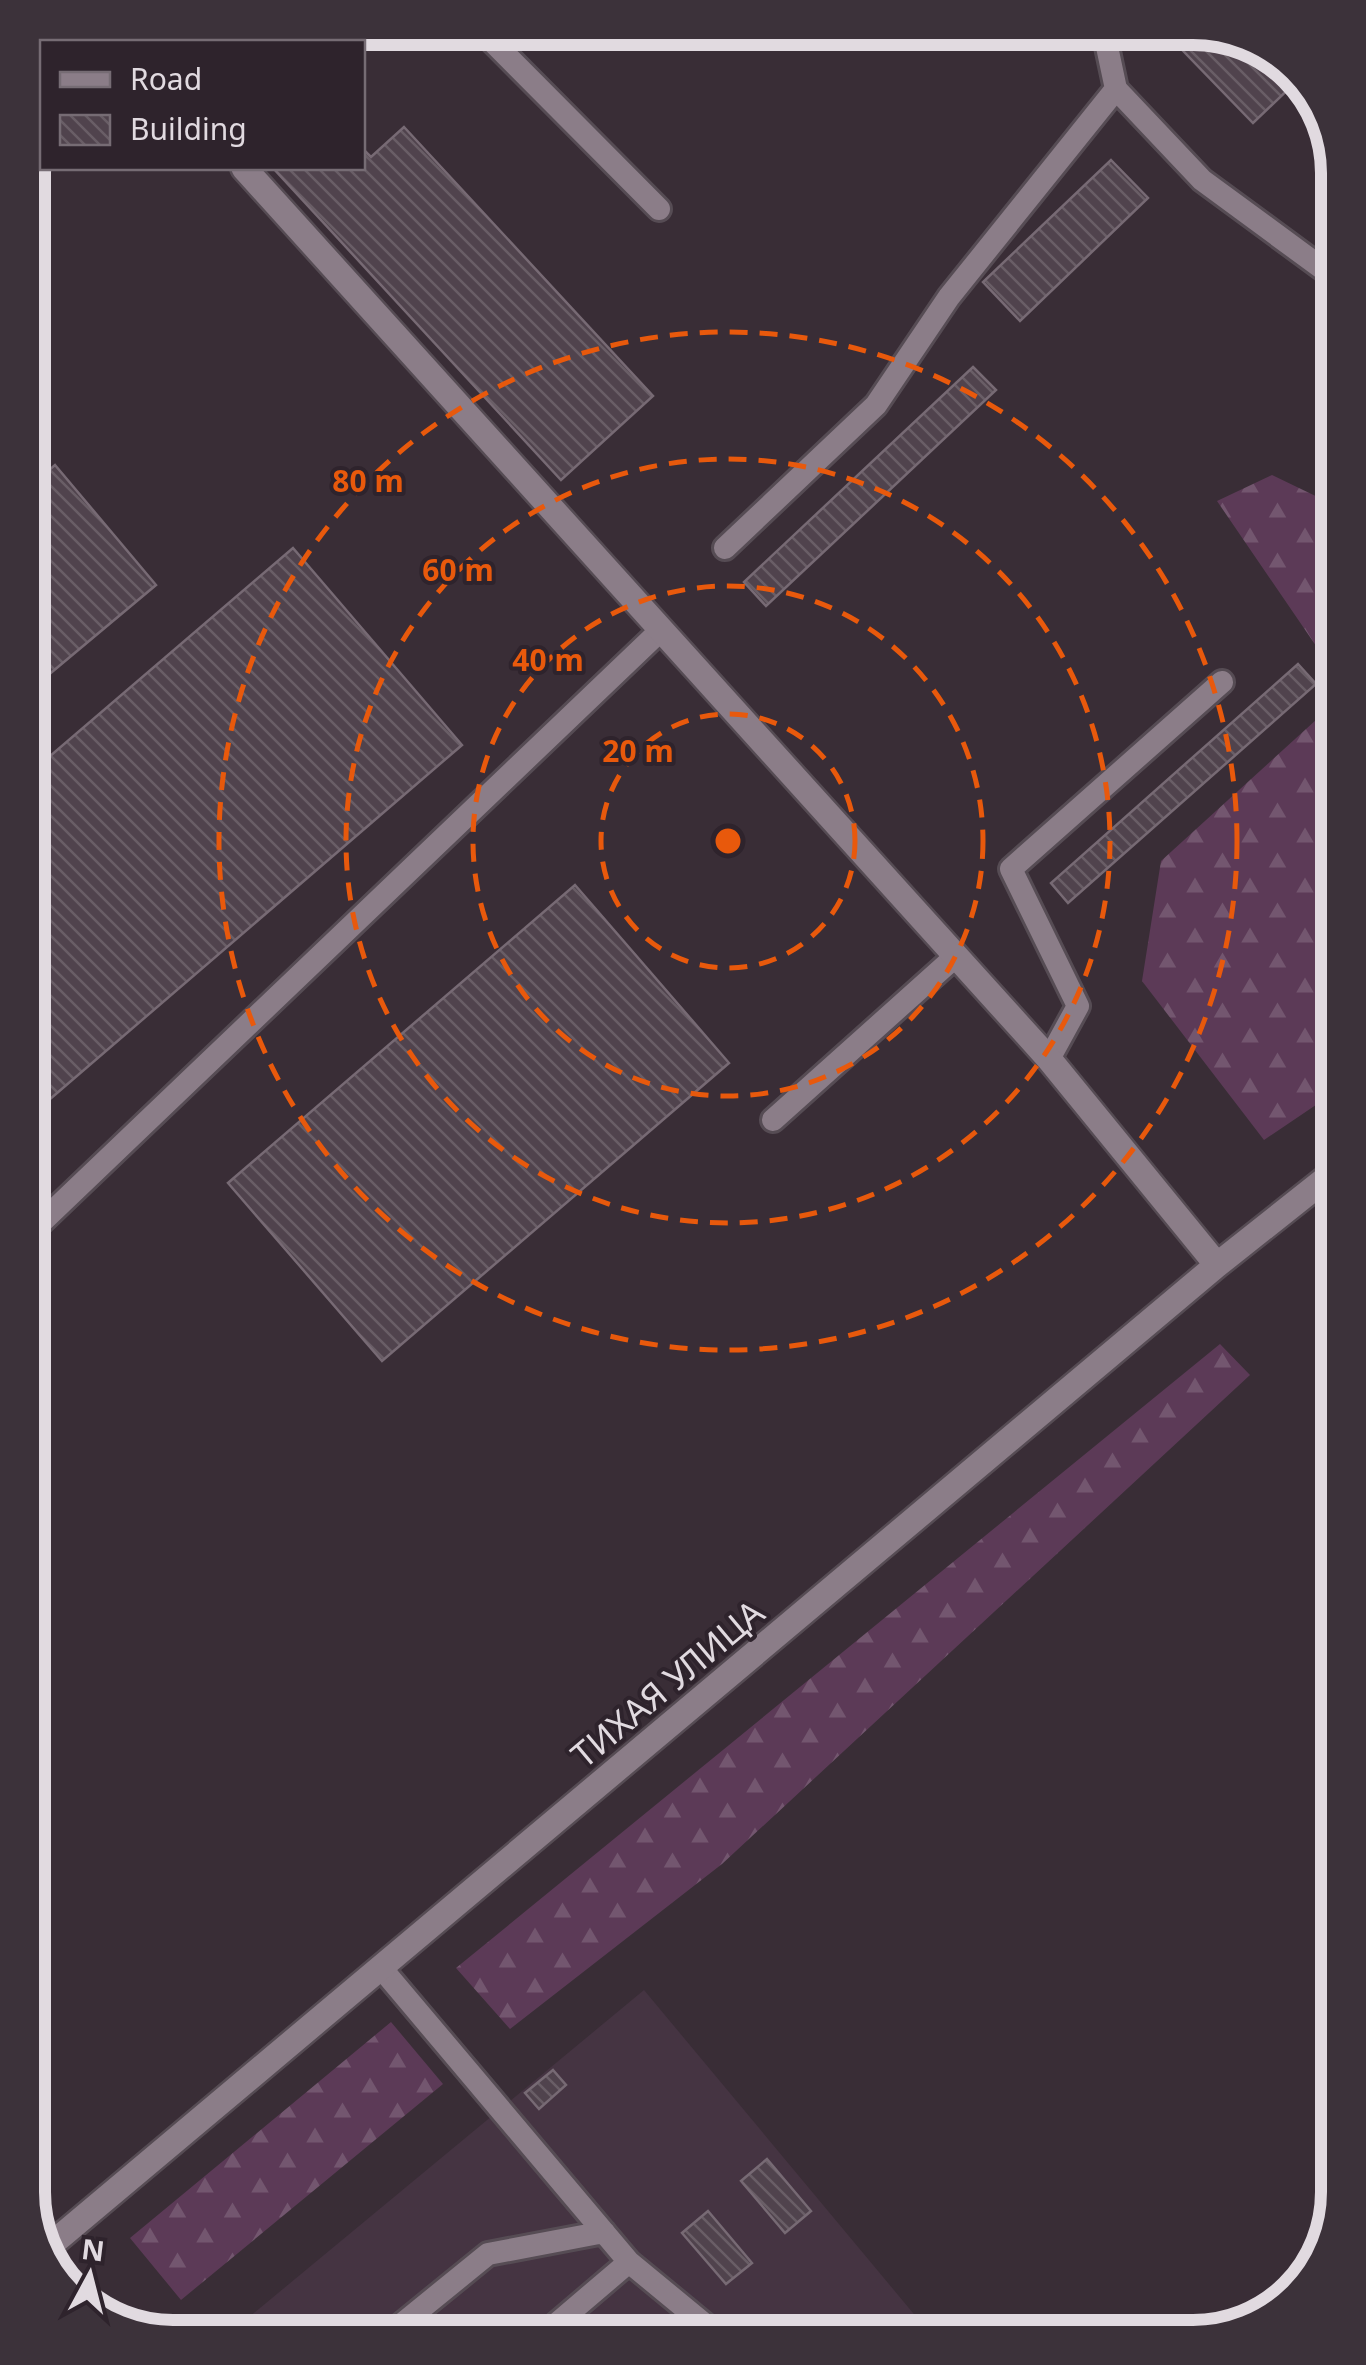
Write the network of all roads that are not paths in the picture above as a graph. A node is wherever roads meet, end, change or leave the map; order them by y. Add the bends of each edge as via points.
1 (496, 45) edge
2 (1107, 45) edge
3 (1116, 89) junction
4 (246, 170) edge
5 (659, 209) dead end
6 (1321, 268) edge
7 (725, 548) dead end
8 (661, 630) junction
9 (1222, 682) dead end
10 (956, 956) junction
11 (1050, 1059) junction
12 (773, 1120) dead end
13 (1321, 1182) edge
14 (45, 1219) edge
15 (1217, 1265) junction
16 (382, 1970) junction
17 (604, 2232) junction
18 (55, 2241) edge
19 (630, 2262) junction
20 (407, 2320) edge
21 (561, 2320) edge
22 (700, 2320) edge

1 - 5 lane
2 - 3 lane
3 - 6 lane via 1202,180
3 - 7 lane via 949,297 876,405
4 - 8 street
8 - 10 street
8 - 14 lane
9 - 11 lane via 1011,869 1078,1006
10 - 11 street
10 - 12 lane
11 - 15 street
13 - 15 street, ТИХАЯ УЛИЦА
15 - 16 street, ТИХАЯ УЛИЦА
16 - 17 lane
16 - 18 street, ТИХАЯ УЛИЦА
17 - 19 lane
17 - 20 lane via 488,2254
19 - 21 lane
19 - 22 lane

